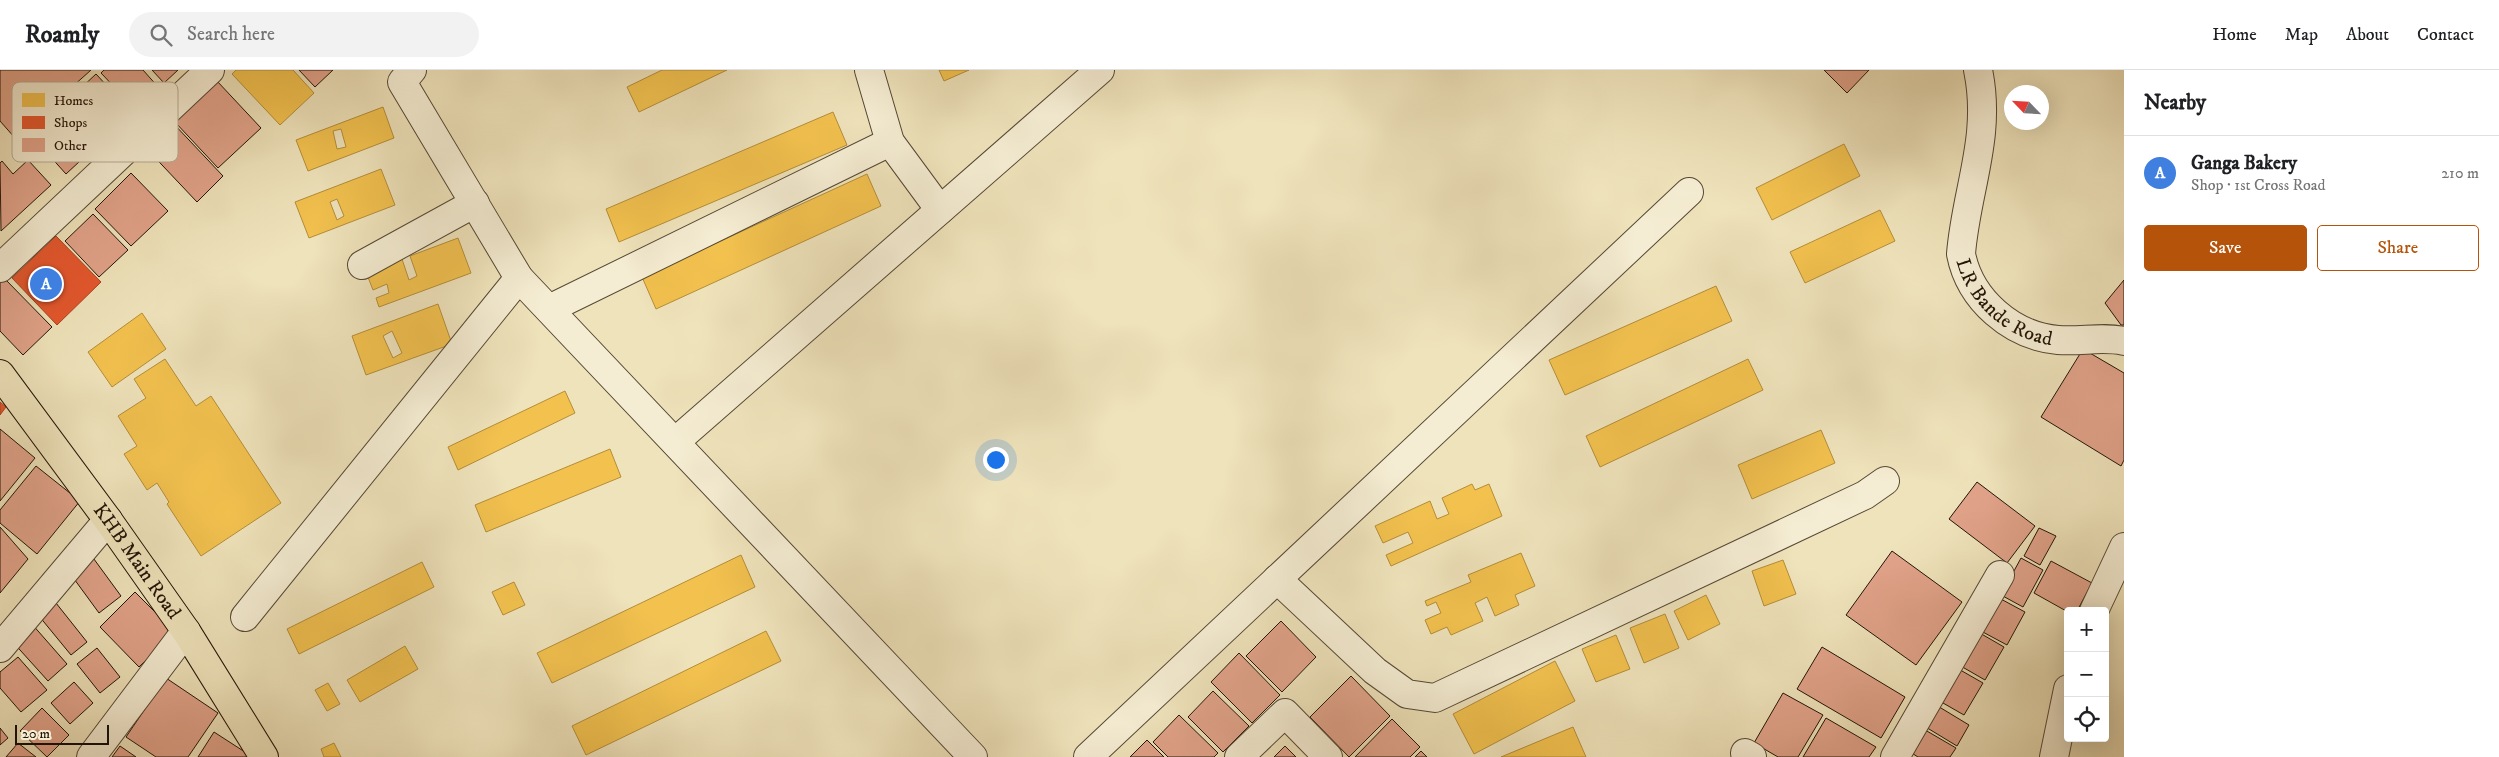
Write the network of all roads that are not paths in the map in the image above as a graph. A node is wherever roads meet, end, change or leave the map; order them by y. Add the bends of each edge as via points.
1 (210, 70) edge
2 (412, 70) edge
3 (870, 70) edge
4 (1100, 70) edge
5 (1978, 70) edge
6 (178, 100) edge
7 (890, 142) junction
8 (112, 162) edge
9 (1689, 192) dead end
10 (475, 203) junction
11 (940, 210) junction
12 (362, 265) dead end
13 (0, 268) edge
14 (519, 278) junction
15 (549, 309) junction
16 (2124, 341) edge
17 (0, 374) edge
18 (675, 442) junction
19 (1885, 481) dead end
20 (108, 520) junction
21 (2124, 547) edge
22 (2000, 575) dead end
23 (1277, 579) junction
24 (2107, 600) edge
25 (245, 617) dead end
26 (186, 631) junction
27 (0, 648) edge
28 (2066, 697) edge
29 (91, 757) edge
30 (264, 757) edge
31 (973, 757) edge
32 (1088, 757) edge
33 (1239, 757) edge
34 (1328, 757) edge
35 (1895, 757) edge
36 (2054, 757) edge

1 - 6 street
2 - 10 street via 402,82
3 - 7 street
4 - 11 street
5 - 16 street, LR Bande Road via 1982,128 1961,254 1974,291 2018,328 2038,337
7 - 11 street
7 - 15 street
8 - 13 street
9 - 23 street
10 - 12 street
10 - 14 street
11 - 18 street
14 - 15 street
14 - 25 street
15 - 18 street
17 - 20 main road, KHB Main Road
18 - 31 street
19 - 23 street via 1865,495 1434,698 1407,694 1375,671
20 - 26 main road, KHB Main Road
20 - 27 street
21 - 24 street
22 - 35 street
23 - 32 street
26 - 29 street
26 - 30 main road, KHB Main Road
28 - 36 street
33 - 34 street via 1285,712

